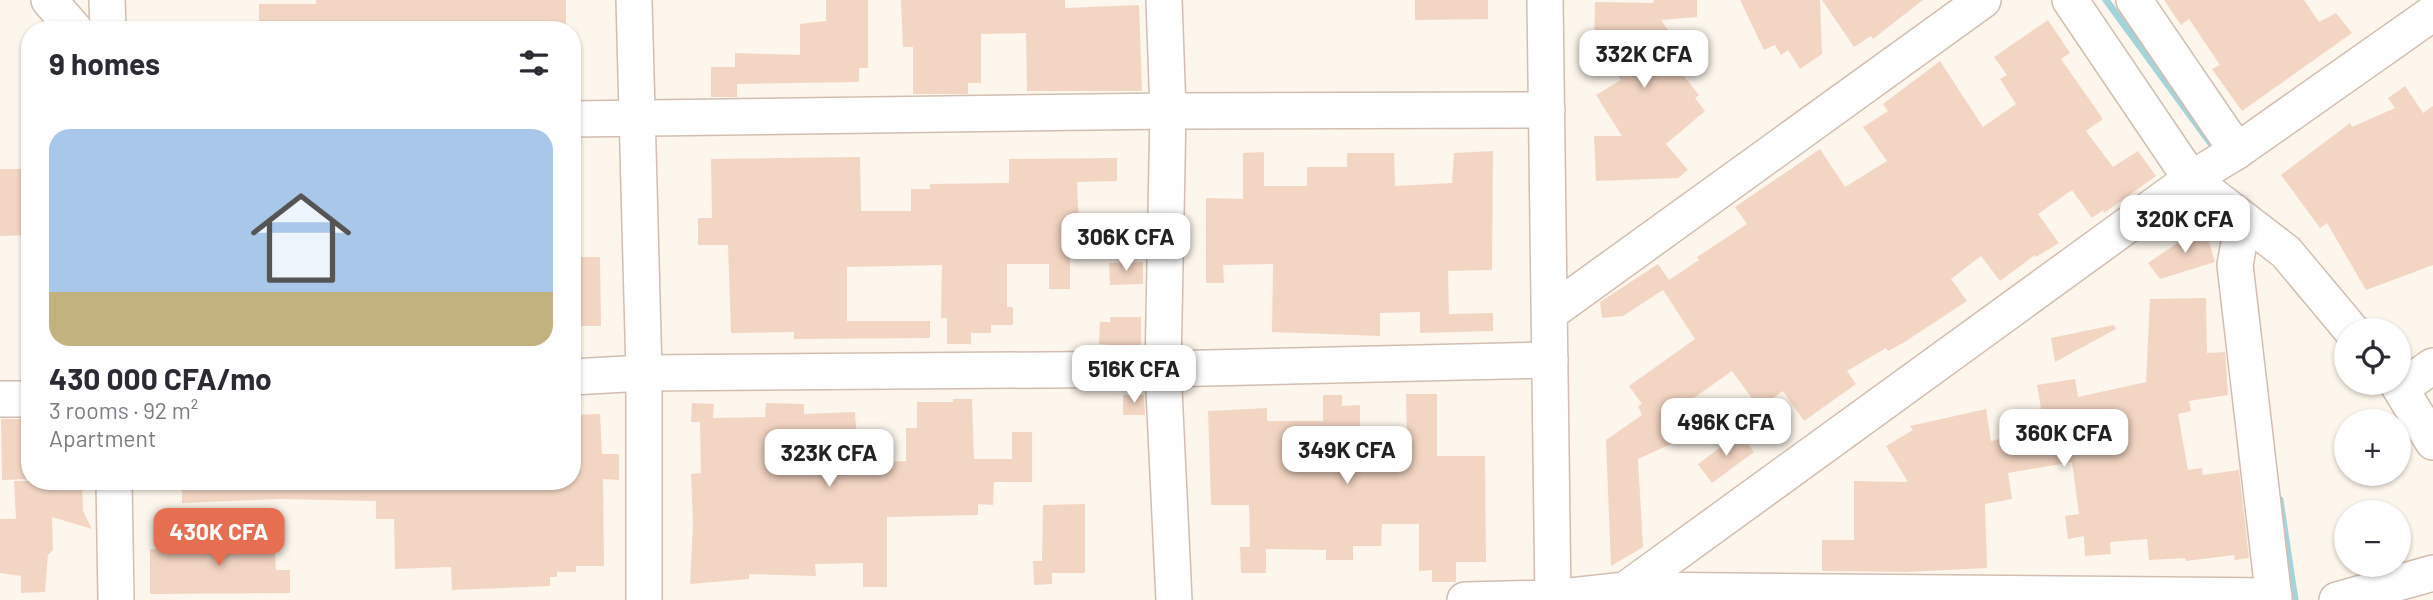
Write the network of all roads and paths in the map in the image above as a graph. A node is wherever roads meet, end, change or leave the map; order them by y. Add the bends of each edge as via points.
1 (49, 0) edge
2 (107, 0) edge
3 (634, 0) edge
4 (1164, 0) edge
5 (1545, 0) edge
6 (1983, 0) edge
7 (2070, 0) edge
8 (2134, 0) edge
9 (2433, 13) edge
10 (67, 21) edge
11 (108, 21) edge
12 (1547, 110) junction
13 (1168, 111) junction
14 (635, 118) junction
15 (581, 119) edge
16 (2237, 150) junction
17 (2191, 179) junction
18 (2243, 221) junction
19 (1551, 312) junction
20 (2341, 318) edge
21 (1550, 360) junction
22 (2433, 366) edge
23 (1163, 369) junction
24 (644, 373) junction
25 (581, 376) edge
26 (2411, 379) edge
27 (2404, 395) edge
28 (0, 399) edge
29 (21, 399) edge
30 (2433, 442) edge
31 (114, 490) edge
32 (2433, 573) edge
33 (1625, 590) junction
34 (2274, 598) edge
35 (1553, 599) edge
36 (116, 600) edge
37 (644, 600) edge
38 (1174, 600) edge
39 (1465, 600) edge
40 (2337, 600) edge

1 - 10 street
2 - 11 street
3 - 14 street
4 - 13 street
5 - 12 street
6 - 19 street
7 - 17 street
8 - 16 street
9 - 16 street
12 - 13 street
12 - 19 street
13 - 14 street
13 - 23 street
14 - 15 street
14 - 24 street
16 - 17 street
17 - 18 street
17 - 33 street
18 - 20 street via 2286,252
18 - 34 street via 2235,265
19 - 21 street
21 - 23 street
21 - 35 street
22 - 26 street
23 - 24 street
23 - 38 street
24 - 25 street
24 - 37 street
27 - 30 street
28 - 29 street
31 - 36 street
32 - 40 street
33 - 34 street
33 - 35 street
35 - 39 street

